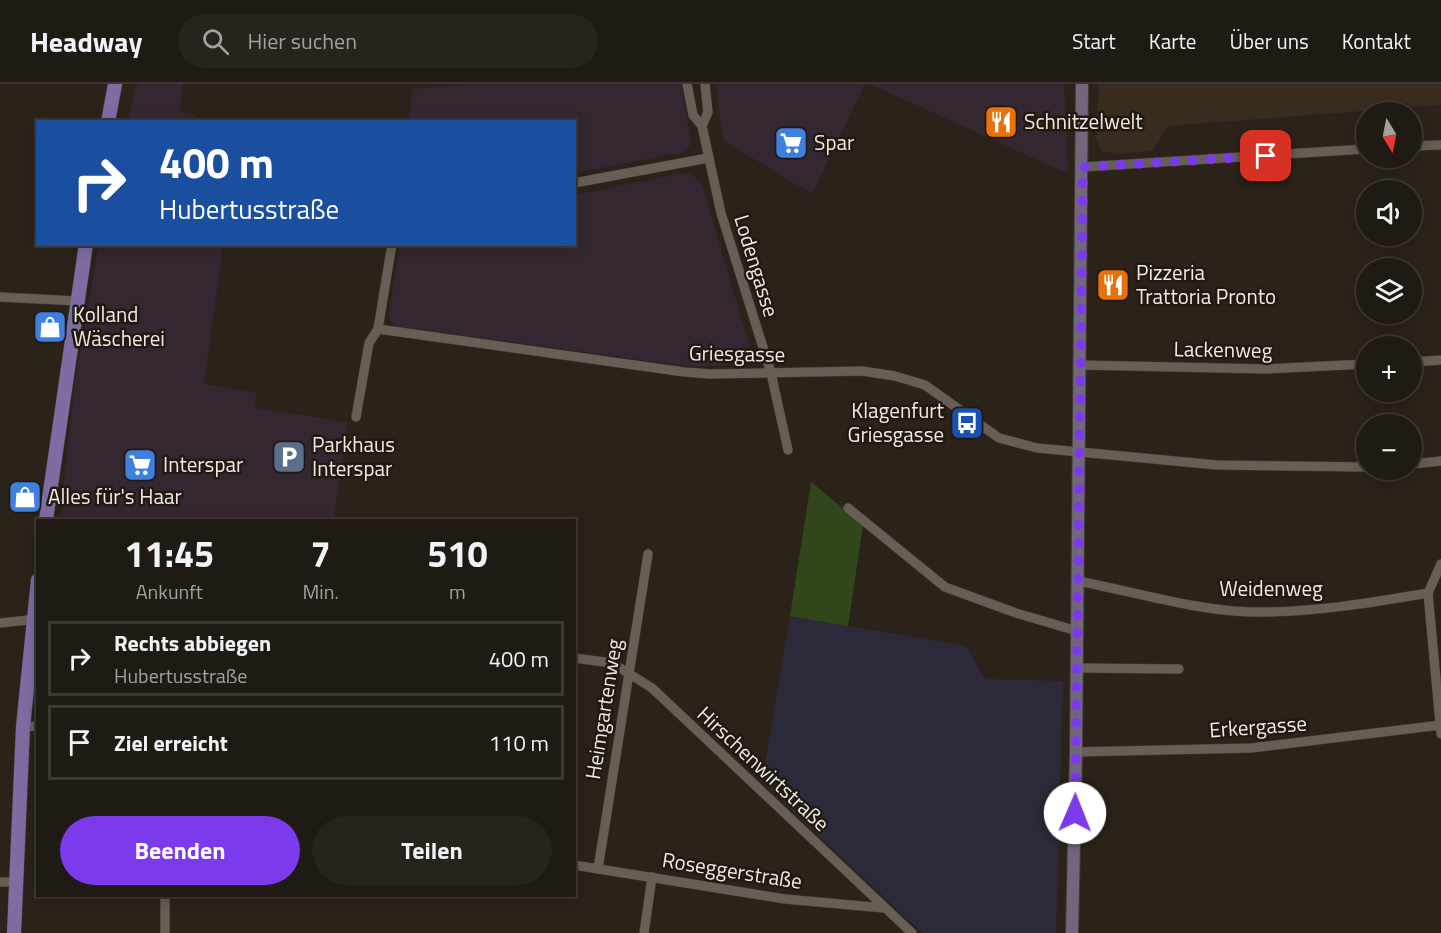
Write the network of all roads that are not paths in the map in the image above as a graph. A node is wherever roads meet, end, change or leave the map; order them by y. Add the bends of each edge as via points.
1 (115, 84) edge
2 (687, 84) edge
3 (705, 84) edge
4 (1082, 84) edge
5 (108, 120) edge
6 (702, 126) junction
7 (1441, 145) edge
8 (1422, 146) edge
9 (1356, 150) edge
10 (708, 158) junction
11 (1083, 167) junction
12 (576, 183) edge
13 (86, 246) edge
14 (392, 246) edge
15 (0, 297) edge
16 (77, 301) junction
17 (378, 329) junction
18 (1441, 360) edge
19 (1422, 361) edge
20 (1356, 364) edge
21 (1080, 365) junction
22 (771, 373) junction
23 (356, 417) dead end
24 (788, 450) dead end
25 (1079, 451) junction
26 (1441, 461) edge
27 (1422, 463) edge
28 (1356, 467) edge
29 (848, 508) dead end
30 (46, 519) edge
31 (648, 554) dead end
32 (1441, 564) edge
33 (1078, 581) junction
34 (1428, 593) junction
35 (35, 619) edge
36 (0, 623) edge
37 (1077, 631) junction
38 (576, 658) edge
39 (1077, 668) junction
40 (1179, 669) dead end
41 (628, 671) junction
42 (36, 726) edge
43 (23, 727) junction
44 (1440, 728) edge
45 (1076, 752) junction
46 (576, 866) edge
47 (598, 869) junction
48 (652, 877) junction
49 (0, 882) edge
50 (15, 882) junction
51 (165, 897) edge
52 (884, 908) junction
53 (14, 933) edge
54 (165, 933) edge
55 (644, 933) edge
56 (912, 933) edge
57 (1072, 933) edge

1 - 5 main road
2 - 6 street, Lodengasse via 693,115
3 - 6 street, Lodengasse via 708,112
4 - 11 street
6 - 10 street, Lodengasse
7 - 8 street
9 - 11 street
10 - 12 street
10 - 22 street, Lodengasse
11 - 21 street
13 - 16 main road
14 - 17 street
15 - 16 street
16 - 30 main road
17 - 22 street, Griesgasse via 647,367 710,374
17 - 23 street via 369,343
18 - 19 street
20 - 21 street, Lackenweg via 1266,369
21 - 25 street
22 - 24 street, Lodengasse
22 - 25 street, Griesgasse via 862,371 894,376 925,385 999,438 1037,448
25 - 28 street, Griesgasse via 1217,465
25 - 33 street
26 - 27 street
29 - 37 street via 945,587
31 - 41 street, Heimgartenweg
32 - 34 street
33 - 34 street, Weidenweg via 1195,606 1249,612 1342,606
33 - 37 street
34 - 44 street
35 - 36 street
35 - 43 main road
37 - 39 street
38 - 41 street, Hirschenwirtstraße via 612,663
39 - 40 street
39 - 45 street
41 - 47 street, Heimgartenweg
41 - 52 street, Hirschenwirtstraße via 652,688
42 - 43 street
43 - 50 main road
44 - 45 street, Erkergasse via 1251,748
45 - 57 street
46 - 47 street, Roseggerstraße
47 - 48 street, Roseggerstraße
48 - 52 street, Roseggerstraße via 785,898
48 - 55 street
49 - 50 street
50 - 53 main road
51 - 54 street
52 - 56 street, Hirschenwirtstraße

